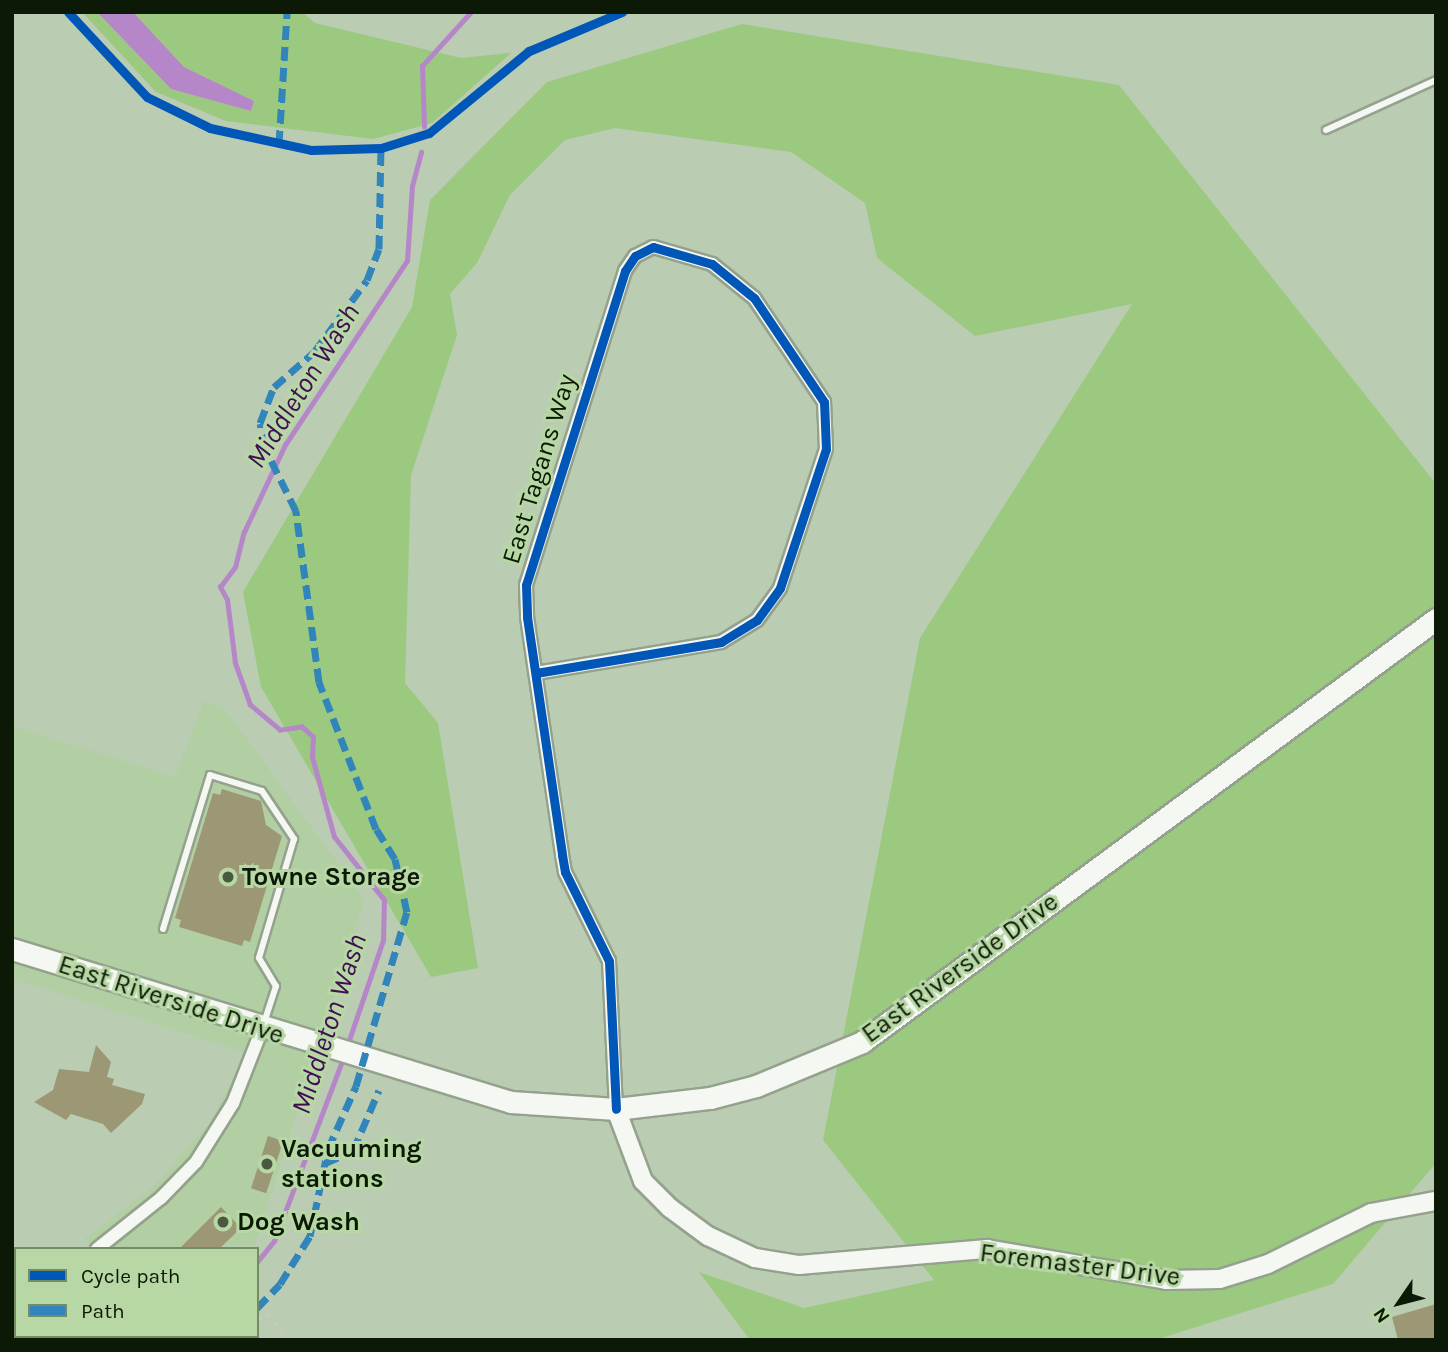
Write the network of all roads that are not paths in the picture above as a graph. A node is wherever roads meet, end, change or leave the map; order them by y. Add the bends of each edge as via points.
1 (1436, 80) edge
2 (1326, 130) dead end
3 (1436, 619) edge
4 (536, 673) junction
5 (163, 929) dead end
6 (12, 949) edge
7 (262, 1029) junction
8 (616, 1110) junction
9 (1436, 1201) edge
10 (100, 1247) edge

1 - 2 lane
3 - 8 main road, East Riverside Drive via 862,1042 756,1086 710,1098
4 - 4 street, East Tagans Way via 527,571 625,271 635,256 662,247 712,264 744,287 818,388 827,418 826,449 780,588 746,628 706,647
4 - 8 street, East Tagans Way via 565,872 609,961
5 - 7 lane via 210,775 262,791 294,839 259,958 276,986
6 - 7 main road, East Riverside Drive
7 - 8 main road, East Riverside Drive via 511,1102
7 - 10 street via 233,1102 196,1162 161,1198
8 - 9 main road, Foremaster Drive via 642,1181 670,1208 708,1236 755,1258 799,1265 987,1249 1166,1280 1220,1279 1268,1264 1371,1213

